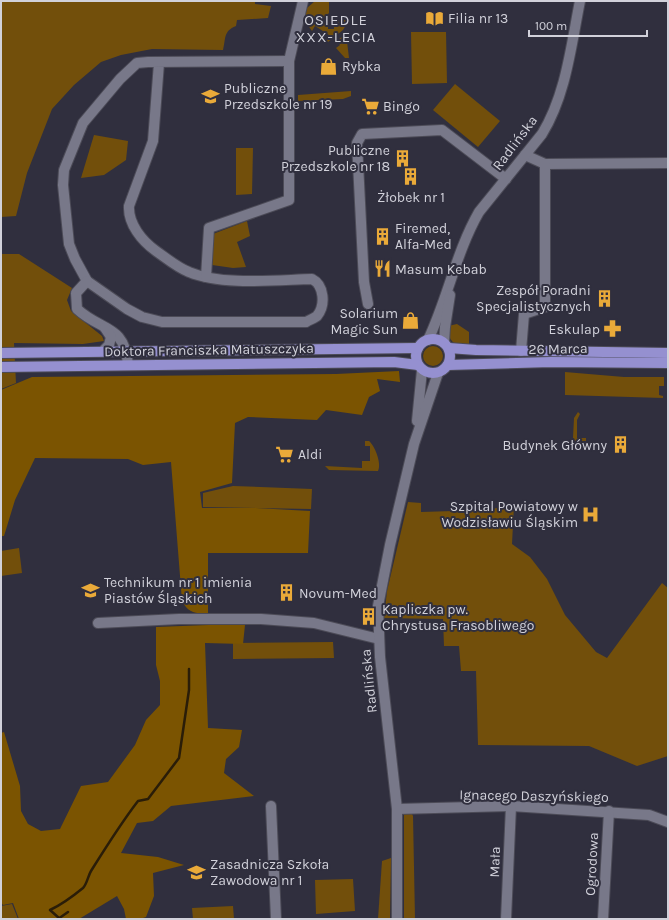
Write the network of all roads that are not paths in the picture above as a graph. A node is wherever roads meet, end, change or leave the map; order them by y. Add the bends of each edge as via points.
1 (303, 1) edge
2 (580, 1) edge
3 (289, 61) junction
4 (159, 63) junction
5 (525, 155) junction
6 (668, 163) edge
7 (545, 164) junction
8 (506, 179) junction
9 (455, 269) junction
10 (206, 277) junction
11 (87, 280) junction
12 (368, 304) dead end
13 (104, 326) junction
14 (428, 340) junction
15 (446, 346) junction
16 (418, 348) junction
17 (103, 351) junction
18 (521, 351) junction
19 (127, 352) junction
20 (1, 353) edge
21 (668, 353) edge
22 (668, 363) edge
23 (128, 364) junction
24 (448, 365) junction
25 (1, 367) edge
26 (420, 367) junction
27 (438, 373) junction
28 (414, 444) junction
29 (98, 624) dead end
30 (379, 639) junction
31 (271, 806) dead end
32 (511, 806) junction
33 (397, 809) junction
34 (609, 811) junction
35 (668, 822) edge
36 (276, 919) edge
37 (397, 919) edge
38 (506, 919) edge
39 (603, 919) edge

1 - 3 street
2 - 5 street, Radlińska via 558,103 542,134
3 - 4 street
3 - 10 street via 289,200 210,228
4 - 10 street via 153,141 129,206 129,214 146,244 189,272
4 - 11 street via 138,63 120,79 83,123 64,170 69,244
5 - 7 street
5 - 8 street, Radlińska
6 - 7 street
7 - 18 street via 545,307 524,314
8 - 9 street, Radlińska via 473,223
8 - 12 street via 442,130 362,134 357,143 364,282
9 - 14 street, Radlińska
9 - 15 street, Radlińska via 445,327
10 - 11 street via 233,280 312,279 322,288 321,307 317,316 306,322 162,322 132,312
11 - 13 street via 76,293 77,309 84,316
13 - 17 street via 111,337 109,345
13 - 19 street via 116,332 123,340
14 - 15 main road via 433,339
14 - 16 main road
15 - 18 main road, 26 Marca
15 - 24 main road via 450,359
16 - 19 main road, Doktora Franciszka Matuszczyka
16 - 26 main road via 416,356
17 - 19 main road, Doktora Franciszka Matuszczyka
17 - 20 main road, Doktora Franciszka Matuszczyka
18 - 21 main road, 26 Marca
19 - 23 street
22 - 24 main road, 26 Marca via 551,362
23 - 25 main road, Doktora Franciszka Matuszczyka
23 - 26 main road, Doktora Franciszka Matuszczyka via 394,362
24 - 27 main road
26 - 27 main road via 429,373
26 - 28 street, Radlińska
27 - 28 street, Radlińska
28 - 30 street, Radlińska via 380,591
29 - 30 street via 179,618 261,619 314,623
30 - 33 street, Radlińska
31 - 36 street
32 - 33 street, Ignacego Daszyńskiego
32 - 34 street, Ignacego Daszyńskiego
32 - 38 street, Mała
33 - 37 street, Radlińska
34 - 35 street, Ignacego Daszyńskiego via 648,815
34 - 39 street, Ogrodowa

